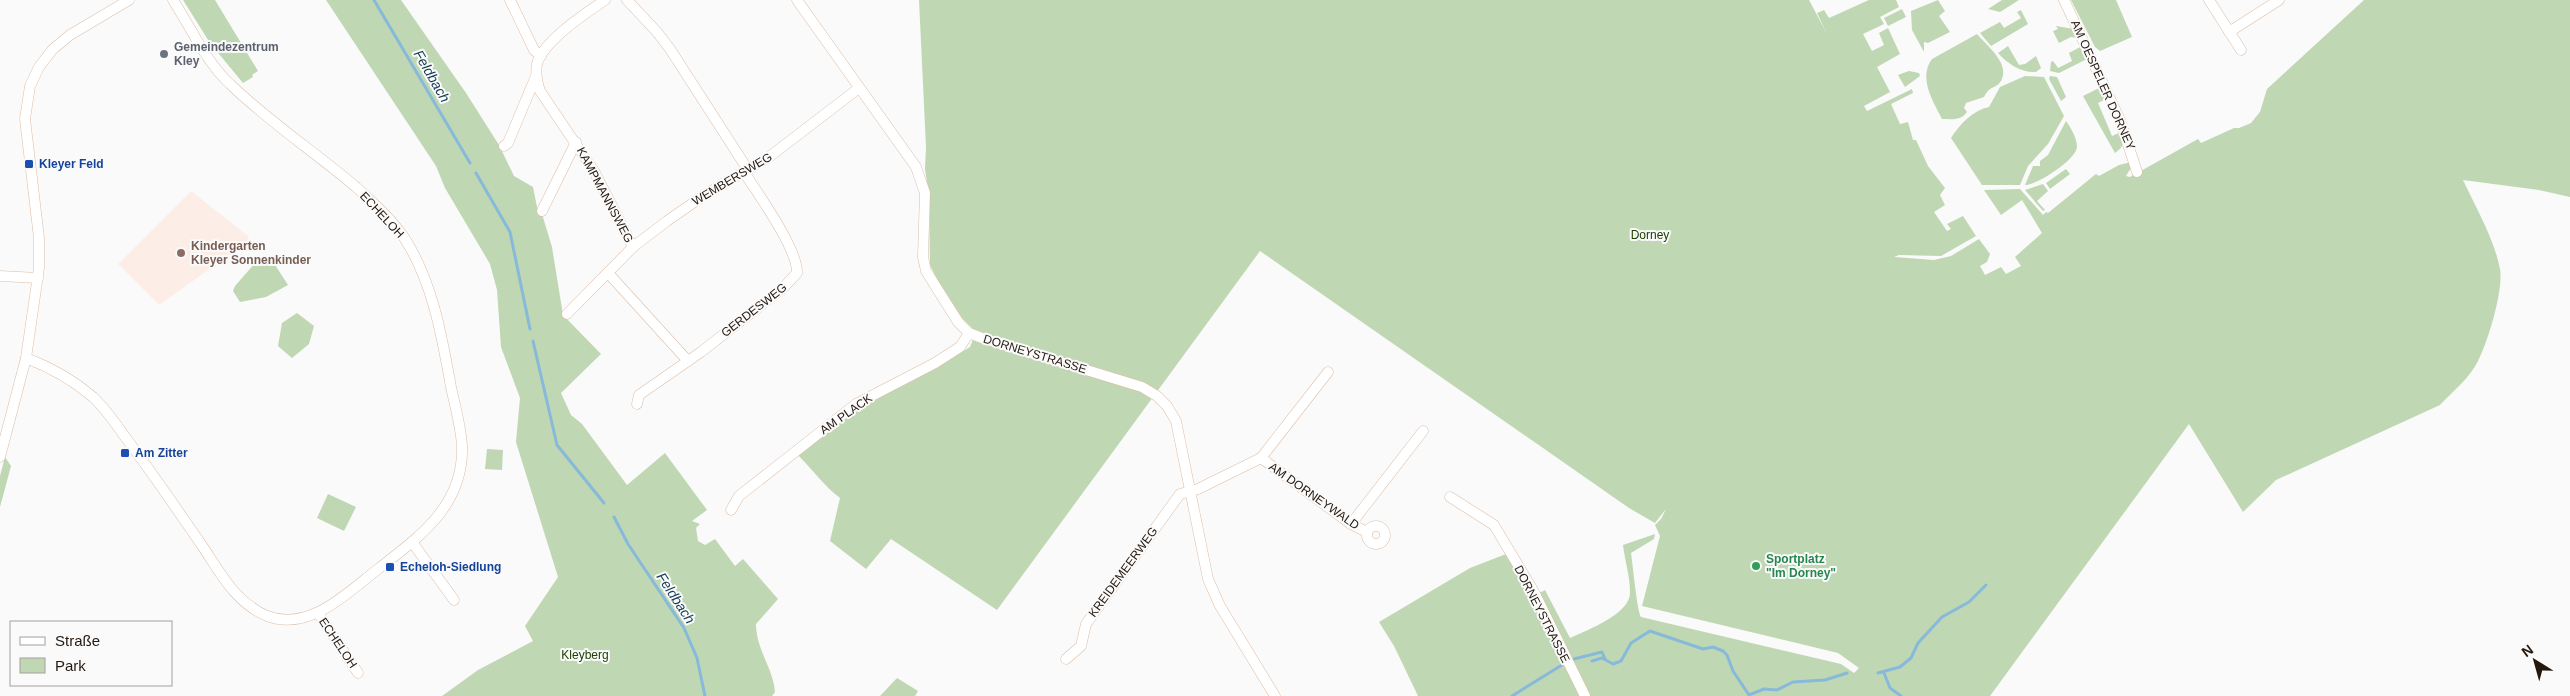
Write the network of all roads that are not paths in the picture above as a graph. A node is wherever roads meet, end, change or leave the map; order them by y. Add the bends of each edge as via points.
1 (129, 0) edge
2 (173, 0) edge
3 (510, 0) edge
4 (605, 0) edge
5 (627, 0) edge
6 (2064, 0) edge
7 (2209, 0) edge
8 (2279, 0) edge
9 (801, 2) edge
10 (2229, 32) junction
11 (2241, 50) dead end
12 (541, 56) junction
13 (536, 76) junction
14 (859, 88) junction
15 (576, 142) junction
16 (504, 146) dead end
17 (746, 171) junction
18 (2138, 172) dead end
19 (542, 211) dead end
20 (633, 247) junction
21 (608, 273) junction
22 (0, 276) edge
23 (38, 278) junction
24 (567, 314) dead end
25 (969, 332) junction
26 (26, 358) junction
27 (688, 361) junction
28 (1328, 372) dead end
29 (637, 404) dead end
30 (1423, 431) dead end
31 (0, 457) edge
32 (1261, 458) junction
33 (1189, 492) junction
34 (1450, 497) dead end
35 (731, 510) dead end
36 (1351, 524) junction
37 (1367, 532) dead end
38 (412, 542) junction
39 (454, 600) dead end
40 (318, 613) junction
41 (1066, 659) dead end
42 (358, 673) dead end
43 (1275, 696) edge
44 (1585, 696) edge

1 - 23 street via 70,35 52,50 30,86 24,119 39,238
2 - 38 street, ECHELOH via 228,83 373,202 404,237 417,261 428,286 445,355 462,447 458,477 450,500 440,516
3 - 12 street via 534,50
4 - 12 street via 568,28
5 - 17 street, GERDESWEG via 662,39
6 - 18 street, AM OESPELER DORNEY via 2120,120
7 - 10 street
8 - 10 street
9 - 14 street, DORNEYSTRASSE
10 - 11 street
12 - 13 street
13 - 15 street, KAMPMANNSWEG via 540,91
13 - 16 street
14 - 17 street, WEMBERSWEG via 770,157
14 - 25 street, DORNEYSTRASSE via 922,179 926,193 923,257 926,271 958,322
15 - 19 street, KAMPMANNSWEG
15 - 20 street, KAMPMANNSWEG
17 - 20 street, WEMBERSWEG via 691,204
17 - 27 street, GERDESWEG via 794,258 797,273 784,287
20 - 21 street, WEMBERSWEG
21 - 24 street, WEMBERSWEG
21 - 27 street
22 - 23 street
23 - 26 street
25 - 33 street, DORNEYSTRASSE via 1142,387 1157,396 1176,421
25 - 35 street, AM PLACK via 960,347 856,404 832,421 739,496
26 - 31 street
26 - 40 street, ECHELOH via 62,375 103,409 243,602 270,617 300,618
27 - 29 street, GERDESWEG via 640,396
28 - 32 street, AM DORNEYWALD
30 - 36 street
32 - 33 street, AM DORNEYWALD
32 - 36 street, AM DORNEYWALD
33 - 41 street, KREIDEMEERWEG via 1180,494 1086,624 1081,646
33 - 43 street, DORNEYSTRASSE via 1213,592
34 - 44 street, DORNEYSTRASSE via 1494,525 1534,592
36 - 37 street, AM DORNEYWALD
38 - 39 street
38 - 40 street, ECHELOH
40 - 42 street, ECHELOH

